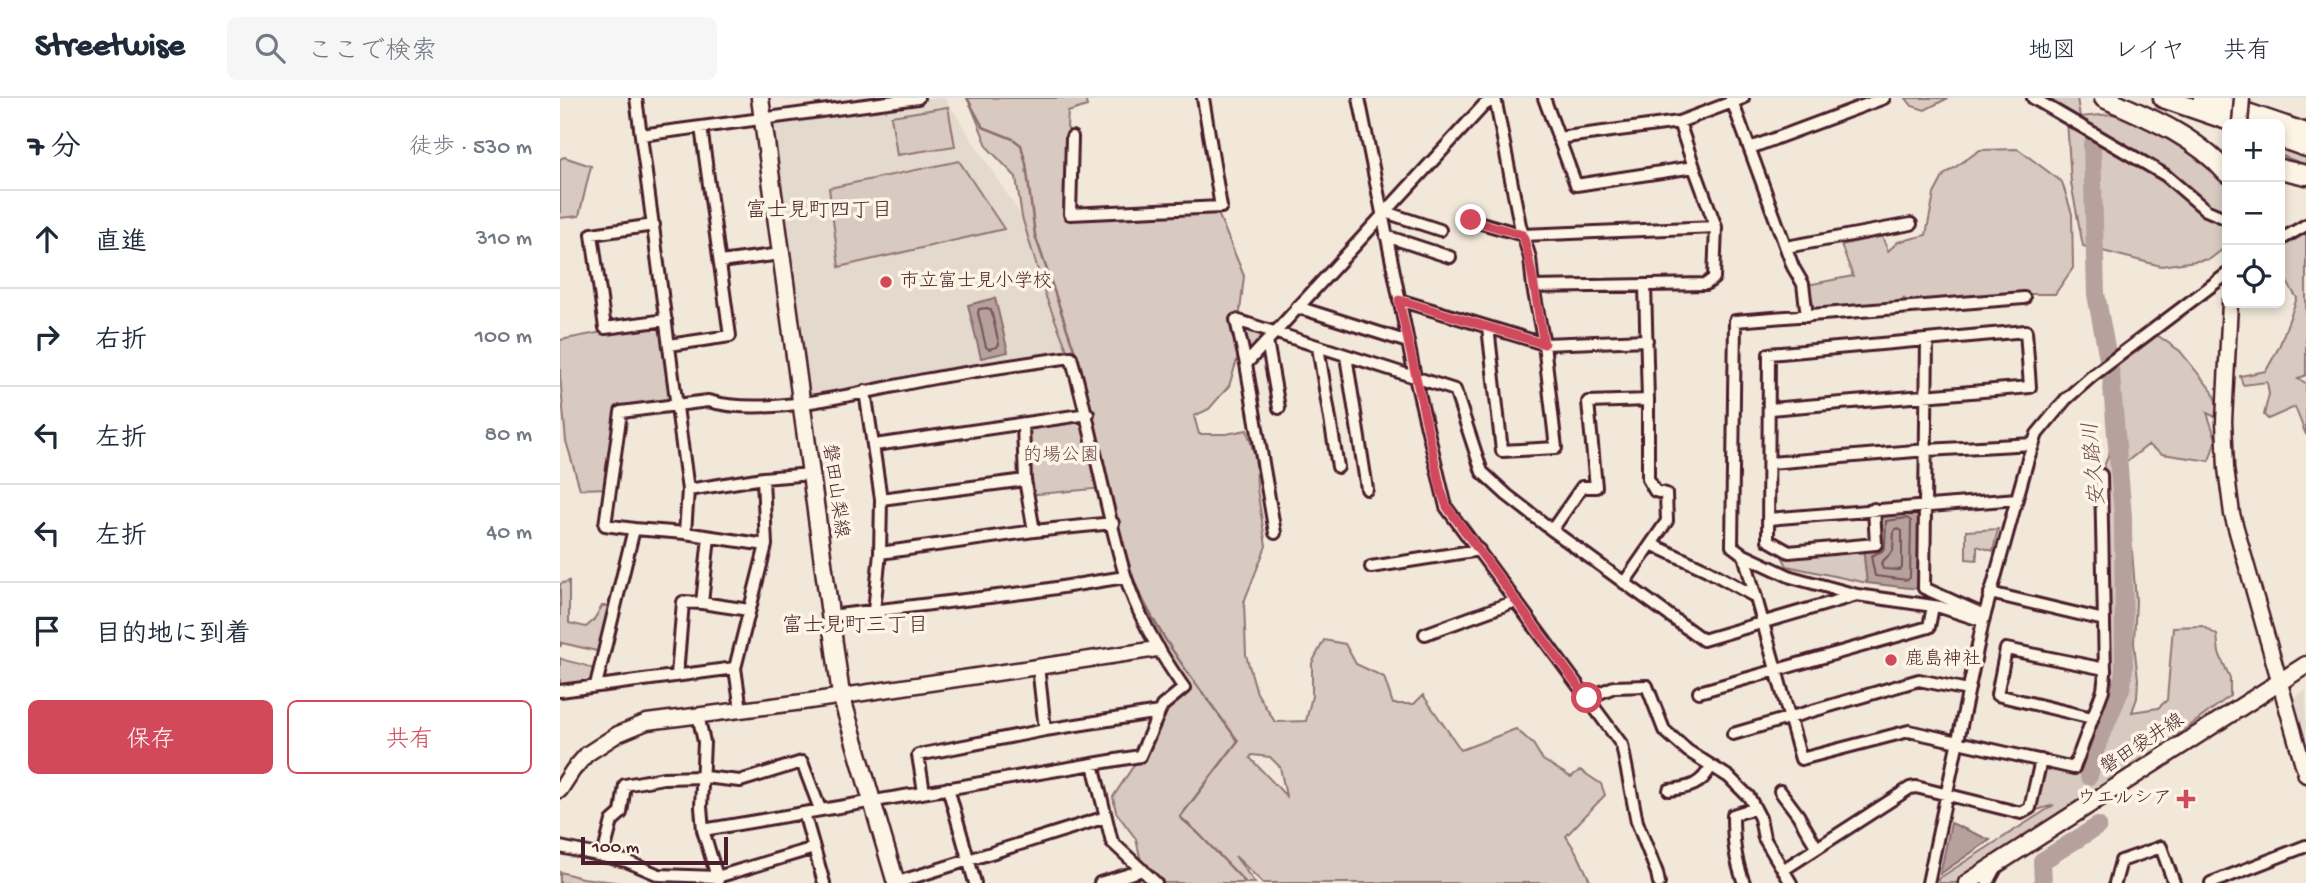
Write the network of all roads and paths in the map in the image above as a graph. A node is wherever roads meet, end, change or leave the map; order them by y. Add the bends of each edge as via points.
1 (636, 98) edge
2 (760, 98) edge
3 (918, 98) edge
4 (1203, 98) edge
5 (1359, 98) edge
6 (1544, 98) edge
7 (1884, 98) edge
8 (2033, 98) edge
9 (2104, 98) edge
10 (2163, 98) edge
11 (2203, 98) edge
12 (2242, 98) edge
13 (897, 99) edge
14 (1491, 99) edge
15 (1736, 99) edge
16 (836, 103) edge
17 (762, 119) junction
18 (2225, 119) edge
19 (2240, 119) edge
20 (1679, 122) junction
21 (701, 127) junction
22 (2306, 133) edge
23 (640, 135) junction
24 (1072, 137) dead end
25 (1558, 138) junction
26 (2285, 140) edge
27 (2306, 147) edge
28 (1750, 148) junction
29 (2222, 148) edge
30 (2203, 149) junction
31 (1694, 167) junction
32 (2222, 167) edge
33 (2285, 170) edge
34 (2306, 175) edge
35 (1383, 214) junction
36 (2222, 217) edge
37 (1471, 220) dead end
38 (1912, 223) dead end
39 (654, 225) junction
40 (2306, 225) edge
41 (1716, 227) junction
42 (1440, 230) dead end
43 (1523, 235) junction
44 (1386, 236) junction
45 (2285, 237) edge
46 (1786, 247) junction
47 (781, 254) junction
48 (1450, 257) dead end
49 (720, 262) junction
50 (2222, 278) edge
51 (1645, 285) junction
52 (1532, 287) junction
53 (2024, 298) dead end
54 (1399, 300) junction
55 (1297, 307) junction
56 (2230, 308) edge
57 (1807, 316) junction
58 (666, 320) junction
59 (1488, 327) junction
60 (1270, 337) junction
61 (1647, 340) junction
62 (1927, 340) junction
63 (1408, 342) junction
64 (1544, 344) junction
65 (669, 345) junction
66 (1318, 347) junction
67 (1346, 355) junction
68 (1246, 365) junction
69 (1415, 377) junction
70 (865, 391) junction
71 (1927, 395) junction
72 (1648, 400) junction
73 (800, 403) junction
74 (677, 404) junction
75 (1279, 408) dead end
76 (1769, 409) junction
77 (1087, 414) junction
78 (1023, 425) junction
79 (2034, 444) junction
80 (874, 445) junction
81 (1927, 450) junction
82 (1769, 463) junction
83 (1338, 467) dead end
84 (811, 474) junction
85 (2101, 475) dead end
86 (763, 478) junction
87 (1025, 480) junction
88 (1367, 489) dead end
89 (688, 490) junction
90 (881, 499) junction
91 (2017, 499) junction
92 (1926, 506) junction
93 (1874, 509) junction
94 (1768, 519) junction
95 (1113, 523) junction
96 (634, 529) junction
97 (1552, 530) junction
98 (1034, 531) junction
99 (685, 533) junction
100 (1275, 533) dead end
101 (709, 537) junction
102 (1651, 544) junction
103 (766, 545) junction
104 (1479, 550) junction
105 (880, 553) junction
106 (1744, 555) junction
107 (1371, 567) dead end
108 (1125, 577) junction
109 (1624, 583) junction
110 (1990, 593) junction
111 (1857, 595) junction
112 (1756, 597) junction
113 (1516, 601) junction
114 (702, 603) junction
115 (1933, 606) junction
116 (749, 610) junction
117 (874, 611) junction
118 (830, 616) junction
119 (1983, 618) junction
120 (2104, 620) junction
121 (1763, 622) junction
122 (1425, 634) dead end
123 (1157, 649) junction
124 (2306, 664) edge
125 (1038, 666) junction
126 (735, 668) junction
127 (2105, 669) junction
128 (1777, 672) junction
129 (677, 675) junction
130 (2279, 682) junction
131 (596, 685) junction
132 (1968, 690) junction
133 (560, 691) edge
134 (1699, 692) dead end
135 (841, 695) junction
136 (1587, 698) junction
137 (741, 710) junction
138 (1159, 712) junction
139 (698, 715) junction
140 (1790, 717) junction
141 (2092, 718) junction
142 (1045, 730) junction
143 (1733, 734) dead end
144 (1957, 742) junction
145 (2040, 760) junction
146 (1093, 764) junction
147 (1711, 766) junction
148 (2306, 775) edge
149 (704, 777) junction
150 (948, 788) junction
151 (560, 790) edge
152 (1669, 790) dead end
153 (1780, 791) dead end
154 (923, 792) junction
155 (1947, 794) junction
156 (871, 800) junction
157 (1755, 808) junction
158 (820, 809) junction
159 (804, 813) junction
160 (1106, 817) junction
161 (703, 830) junction
162 (2306, 846) edge
163 (560, 847) edge
164 (814, 848) junction
165 (1817, 848) junction
166 (603, 856) junction
167 (968, 861) junction
168 (2000, 862) junction
169 (1143, 870) junction
170 (1783, 870) junction
171 (659, 879) edge
172 (718, 880) edge
173 (824, 883) edge
174 (896, 883) edge
175 (975, 883) edge
176 (1100, 883) edge
177 (1156, 883) edge
178 (1659, 883) edge
179 (1744, 883) edge
180 (1791, 883) edge
181 (1928, 883) edge
182 (1967, 883) edge
183 (1988, 883) edge
184 (2115, 883) edge
185 (2174, 883) edge
186 (2211, 883) edge

1 - 23 street
2 - 17 main road, 磐田山梨線
3 - 13 street
4 - 24 street via 1221,207 1070,214
5 - 35 street
6 - 25 street
7 - 28 street
8 - 36 street via 2165,175 2206,210
9 - 30 highway via 2155,120
10 - 18 highway
11 - 22 highway
12 - 19 street, bridge
13 - 16 street
14 - 35 street
14 - 43 street
15 - 20 street
15 - 28 street
16 - 17 street
17 - 21 street
17 - 47 main road, 磐田山梨線
20 - 25 street
20 - 31 street
21 - 23 street
21 - 49 street
23 - 39 street
25 - 31 street via 1576,185
26 - 27 highway
28 - 46 street
29 - 30 highway
30 - 32 highway
31 - 41 street
33 - 34 highway
35 - 42 street
35 - 44 street
35 - 55 street
37 - 43 street
38 - 46 street
39 - 58 street
39 - 58 street via 592,234 605,328
40 - 45 street
41 - 43 street
41 - 51 street via 1714,278 1706,284
43 - 52 street
44 - 48 street
44 - 54 street
46 - 57 street via 1803,284
47 - 49 street
47 - 73 main road, 磐田山梨線
49 - 65 street via 730,336
50 - 79 street via 2092,376 2049,418
51 - 52 street
51 - 61 street
52 - 64 street
53 - 57 street
54 - 59 street
54 - 63 street
55 - 60 street
55 - 63 street
56 - 130 street via 2224,421 2232,514
57 - 106 street via 1735,321 1732,546
58 - 65 street
59 - 64 street
59 - 64 street via 1502,451 1556,449
60 - 66 street
60 - 68 street
60 - 68 street via 1236,320
60 - 75 street
61 - 64 street
61 - 72 street
62 - 71 street
62 - 71 street via 2026,331 2030,387
62 - 76 street via 1769,354
63 - 69 street
65 - 74 street
66 - 67 street
66 - 83 street
67 - 69 street
67 - 88 street
68 - 100 street
69 - 97 street via 1455,390 1482,472
69 - 104 street via 1447,507
70 - 73 street
70 - 77 street via 1071,357
70 - 80 street
71 - 76 street
71 - 81 street
72 - 97 street via 1588,402 1596,486 1582,487
72 - 102 street via 1648,479 1655,491 1666,495 1668,509 1667,521
73 - 74 street via 762,407 708,401
73 - 84 main road, 磐田山梨線
74 - 89 street
74 - 96 street via 621,412 605,525
76 - 82 street
77 - 78 street
77 - 95 street
78 - 80 street
78 - 87 street
79 - 81 street
79 - 91 street
80 - 90 street
81 - 82 street
81 - 92 street
82 - 94 street
84 - 86 street
84 - 118 main road, 磐田山梨線
85 - 120 street
86 - 89 street
86 - 103 street
87 - 90 street
87 - 98 street
89 - 99 street
90 - 105 street
91 - 92 street
91 - 110 street
92 - 93 street
92 - 119 street via 1924,588
93 - 94 street
93 - 94 street via 1876,544 1789,552 1768,540
95 - 98 street
95 - 108 street
96 - 99 street
96 - 131 street
97 - 109 street
98 - 105 street
99 - 101 street
101 - 103 street
101 - 114 street
102 - 109 street
102 - 112 street
103 - 116 street
104 - 107 street
104 - 113 street
105 - 117 street
106 - 111 street via 1791,577
106 - 112 street
108 - 117 street
108 - 123 street
109 - 121 street via 1703,640
110 - 119 street
110 - 120 street
111 - 115 street
111 - 121 street
112 - 121 street
113 - 122 street
113 - 136 street
114 - 116 street
114 - 129 street via 683,602
115 - 119 street
115 - 128 street via 1928,627
116 - 126 street
117 - 118 street
118 - 135 main road, 磐田山梨線
119 - 132 street
120 - 127 street
121 - 128 street
123 - 125 street
123 - 138 street via 1184,688
124 - 130 main road, 磐田袋井線
125 - 135 street
125 - 142 street
126 - 129 street
126 - 137 street
127 - 141 street
127 - 141 street via 2006,649 1997,695
128 - 134 street
128 - 140 street
129 - 131 street
130 - 148 street
130 - 168 main road, 磐田袋井線
131 - 133 street
132 - 140 street via 1919,680
132 - 144 street
135 - 137 street
135 - 156 main road, 磐田山梨線
136 - 147 street via 1614,687 1647,687 1664,730
136 - 178 street via 1622,745 1637,822
137 - 139 street
138 - 142 street
138 - 146 street via 1140,756
139 - 149 street
139 - 151 street via 647,722 618,734 587,754
140 - 143 street
140 - 144 street via 1801,759 1909,731
141 - 145 street via 2074,768
142 - 154 street via 918,755
144 - 145 street
144 - 155 street
145 - 155 street via 2030,808 2021,813
146 - 150 street
146 - 160 street
147 - 152 street via 1705,779
147 - 157 street via 1749,796
149 - 158 street via 740,780 802,762
149 - 161 street
149 - 166 street via 625,785 621,813 612,821
150 - 154 street
150 - 167 street
153 - 165 street
154 - 156 street
155 - 165 street via 1910,788
155 - 181 street
156 - 158 street
156 - 174 main road, 磐田山梨線
157 - 170 street via 1764,838
157 - 179 street via 1733,815 1733,846
158 - 159 street
159 - 161 street
159 - 164 street
160 - 167 street
160 - 169 street via 1112,842
161 - 172 street
162 - 186 street
163 - 166 street
164 - 172 street
164 - 173 street
165 - 170 street
166 - 171 street via 626,861
167 - 174 street
167 - 175 street
168 - 182 main road, 磐田袋井線
168 - 183 street
169 - 176 street
169 - 177 street
170 - 180 street
171 - 172 street
184 - 185 street via 2121,861 2161,847

